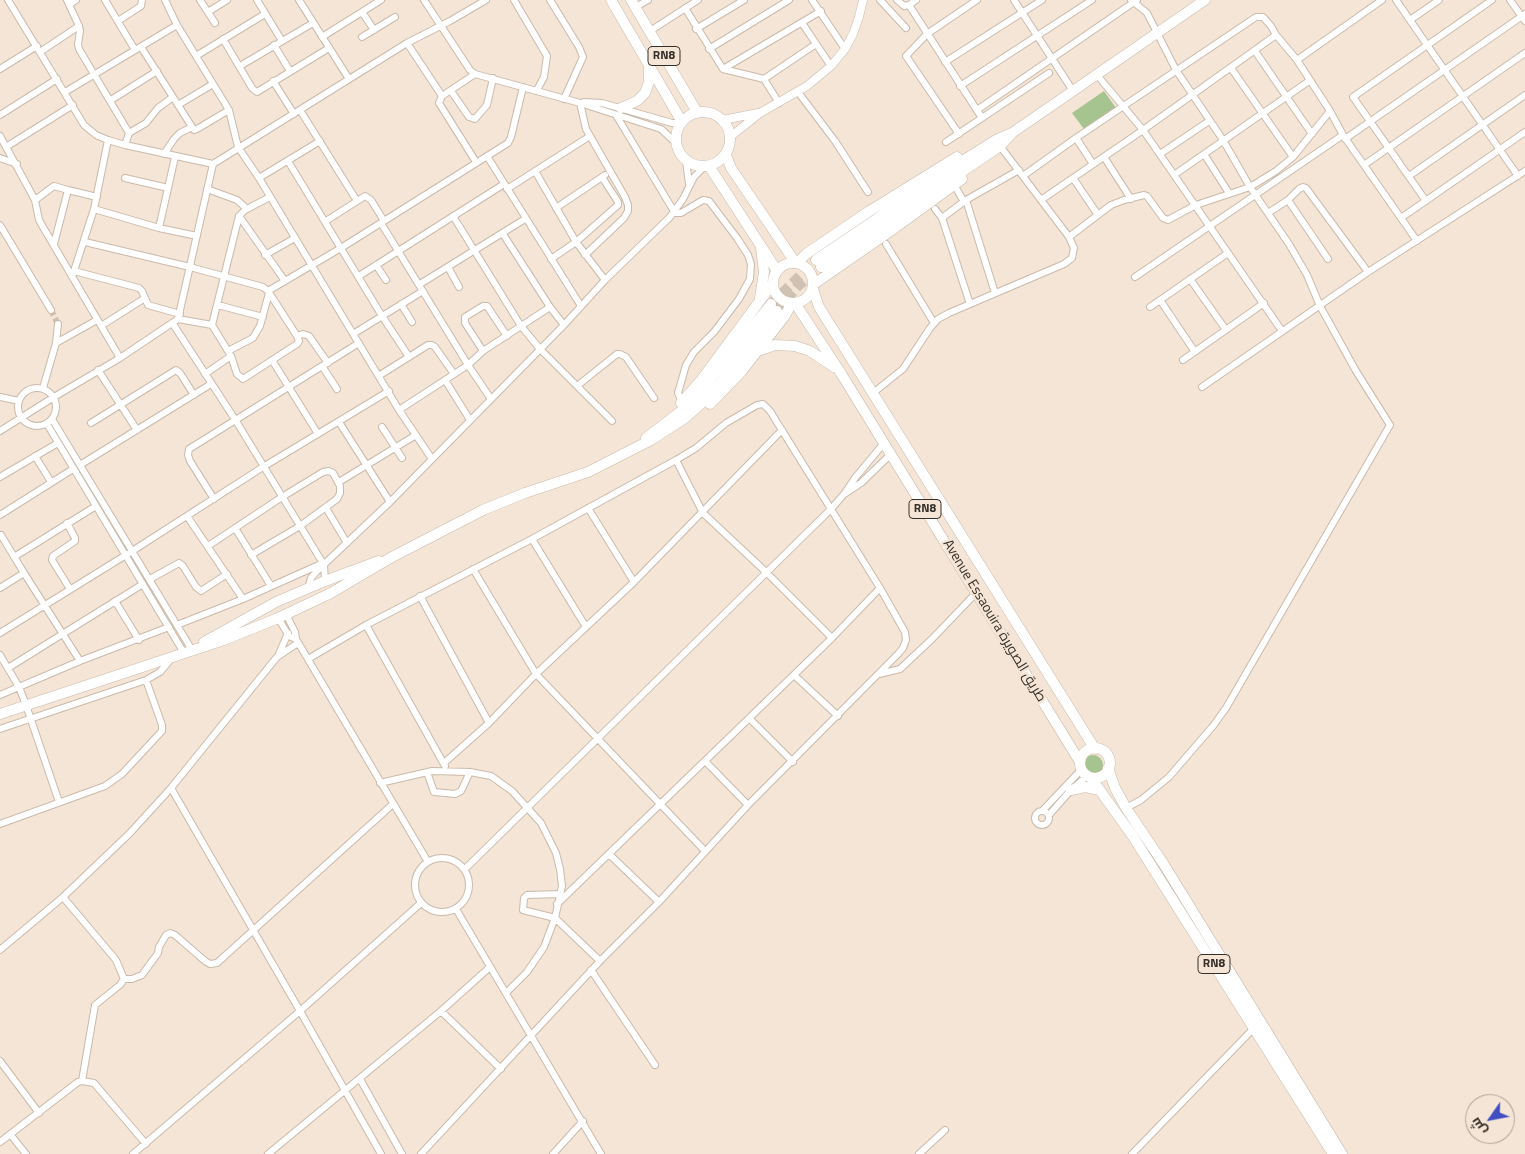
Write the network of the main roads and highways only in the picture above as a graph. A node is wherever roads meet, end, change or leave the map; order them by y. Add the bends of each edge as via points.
1 (611, 0) edge
2 (1206, 0) edge
3 (633, 4) edge
4 (648, 65) junction
5 (619, 111) road end
6 (697, 112) junction
7 (682, 122) junction
8 (1012, 133) junction
9 (726, 155) junction
10 (975, 158) junction
11 (707, 166) junction
12 (758, 240) junction
13 (796, 263) junction
14 (819, 264) tunnel mouth
15 (776, 271) junction
16 (773, 283) junction
17 (813, 287) junction
18 (793, 303) junction
19 (758, 305) junction
20 (774, 307) tunnel mouth
21 (757, 351) junction
22 (842, 375) junction
23 (674, 422) junction
24 (392, 557) junction
25 (325, 580) junction
26 (331, 593) junction
27 (271, 604) junction
28 (280, 617) junction
29 (188, 651) junction
30 (0, 714) edge
31 (1095, 749) junction
32 (1108, 768) junction
33 (1085, 771) junction
34 (1071, 790) road end
35 (1100, 790) junction
36 (1258, 1025) junction
37 (1333, 1154) edge
38 (1342, 1154) edge

1 - 4 main road, RN8
2 - 8 main road
3 - 6 main road, RN8
4 - 5 main road via 650,76 645,93
4 - 7 main road, RN8
6 - 7 main road
6 - 9 main road via 711,113 723,120 730,136
7 - 11 main road via 676,143 680,153 686,161
8 - 10 main road via 999,138
8 - 10 main road via 1000,146
9 - 11 main road
9 - 13 main road via 731,168
10 - 13 main road via 957,157 868,212
10 - 14 main road
10 - 17 main road via 964,177
11 - 12 main road
12 - 15 main road
12 - 19 main road via 764,272
13 - 15 main road via 784,264
13 - 17 main road via 811,272
15 - 16 main road
16 - 18 main road via 777,295
16 - 19 main road
17 - 18 main road via 806,299
17 - 31 main road, Avenue Essaouira طريق الصويرة / RN8 via 819,306
18 - 21 main road
18 - 22 main road, Avenue Essaouira طريق الصويرة / RN8
19 - 23 main road via 682,402
20 - 23 main road via 712,394 695,410
21 - 22 main road via 782,344 801,347 822,358
21 - 23 main road via 732,382 694,418
22 - 33 main road, Avenue Essaouira طريق الصويرة / RN8
23 - 24 main road via 660,436 588,472 497,504
24 - 25 main road
24 - 26 main road
25 - 26 main road
25 - 27 main road
26 - 28 main road
27 - 28 main road via 271,612
27 - 29 main road
28 - 29 main road
29 - 30 main road
31 - 32 main road, RN8 via 1106,754
31 - 33 main road via 1083,754
32 - 33 main road via 1103,775
32 - 36 main road, Avenue Essaouira طريق الصويرة / RN8 via 1126,808 1163,863
33 - 35 main road, Avenue Essaouira طريق الصويرة / RN8
34 - 35 main road via 1085,787
35 - 36 main road, Avenue Essaouira طريق الصويرة / RN8
36 - 37 main road, Avenue Essaouira طريق الصويرة / RN8
36 - 38 main road, Avenue Essaouira طريق الصويرة / RN8

